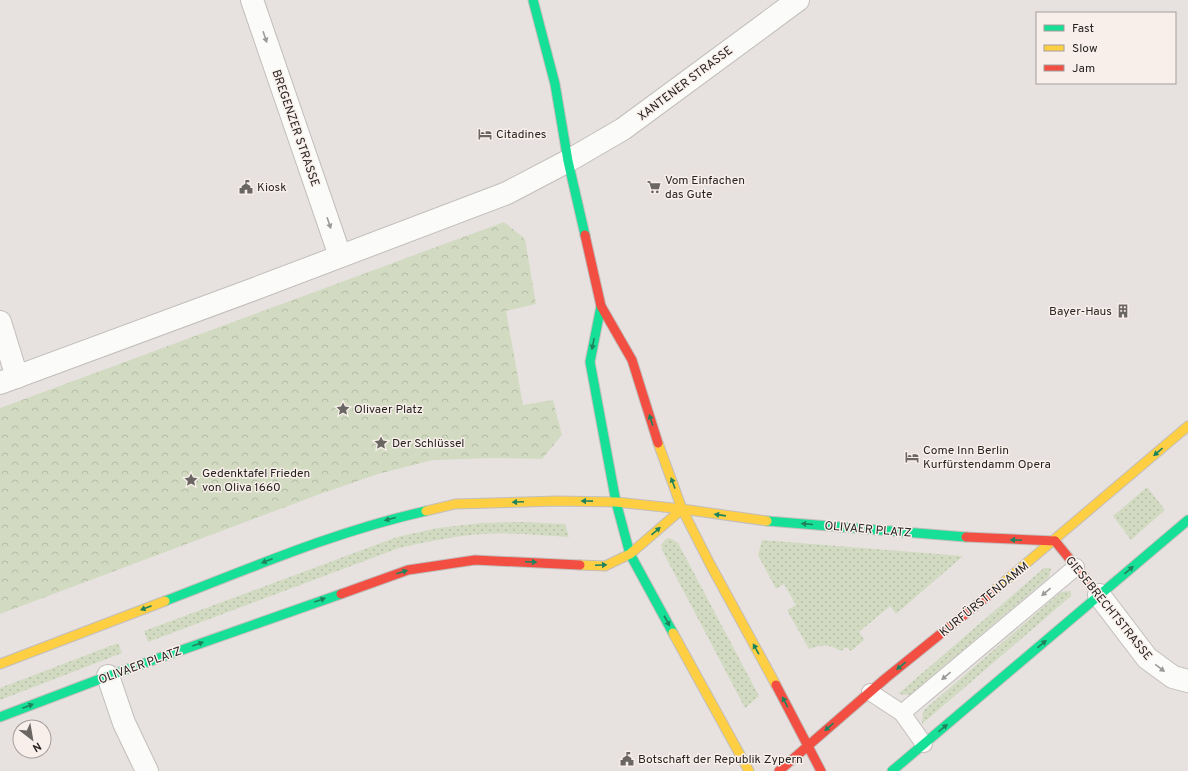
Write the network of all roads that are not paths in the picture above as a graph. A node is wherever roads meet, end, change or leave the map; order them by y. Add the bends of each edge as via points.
1 (252, 0) edge
2 (533, 0) edge
3 (798, 0) edge
4 (568, 161) junction
5 (340, 256) junction
6 (601, 306) junction
7 (0, 322) edge
8 (8, 380) edge
9 (1188, 426) edge
10 (616, 502) junction
11 (682, 509) junction
12 (1188, 520) edge
13 (1055, 541) junction
14 (630, 554) junction
15 (1076, 567) junction
16 (1100, 595) junction
17 (0, 664) edge
18 (108, 676) junction
19 (1188, 682) edge
20 (870, 692) junction
21 (902, 712) junction
22 (0, 717) edge
23 (924, 744) junction
24 (808, 746) junction
25 (147, 771) edge
26 (749, 771) edge
27 (780, 771) edge
28 (821, 771) edge
29 (892, 771) edge

1 -> 5 street, BREGENZER STRASSE
2 - 4 main road via 557,90
3 - 4 street, XANTENER STRASSE via 623,129
4 - 5 street via 507,193
4 - 6 main road
5 - 8 street
6 -> 10 main road via 590,362
11 -> 6 main road via 632,360
7 - 8 street
9 -> 13 main road, KURFÜRSTENDAMM
10 - 11 main road, OLIVAER PLATZ
10 - 14 main road
10 -> 17 main road, OLIVAER PLATZ via 455,504 389,519 327,538
13 -> 11 main road, OLIVAER PLATZ via 977,538 758,520
14 -> 11 main road, OLIVAER PLATZ
24 -> 11 main road
16 -> 12 main road
13 - 15 main road, GIESEBRECHTSTRASSE
13 -> 20 main road, KURFÜRSTENDAMM
18 -> 14 main road, OLIVAER PLATZ via 408,570 475,560 605,566
14 -> 26 main road
15 - 16 main road, GIESEBRECHTSTRASSE
15 -> 21 lane
16 -> 19 street, GIESEBRECHTSTRASSE via 1147,658 1173,677
23 -> 16 main road
22 -> 18 main road, OLIVAER PLATZ
18 - 25 street via 124,723
20 - 21 lane
20 -> 24 main road, KURFÜRSTENDAMM
21 - 23 lane
23 - 29 main road
24 - 27 main road, KURFÜRSTENDAMM
24 - 28 main road

